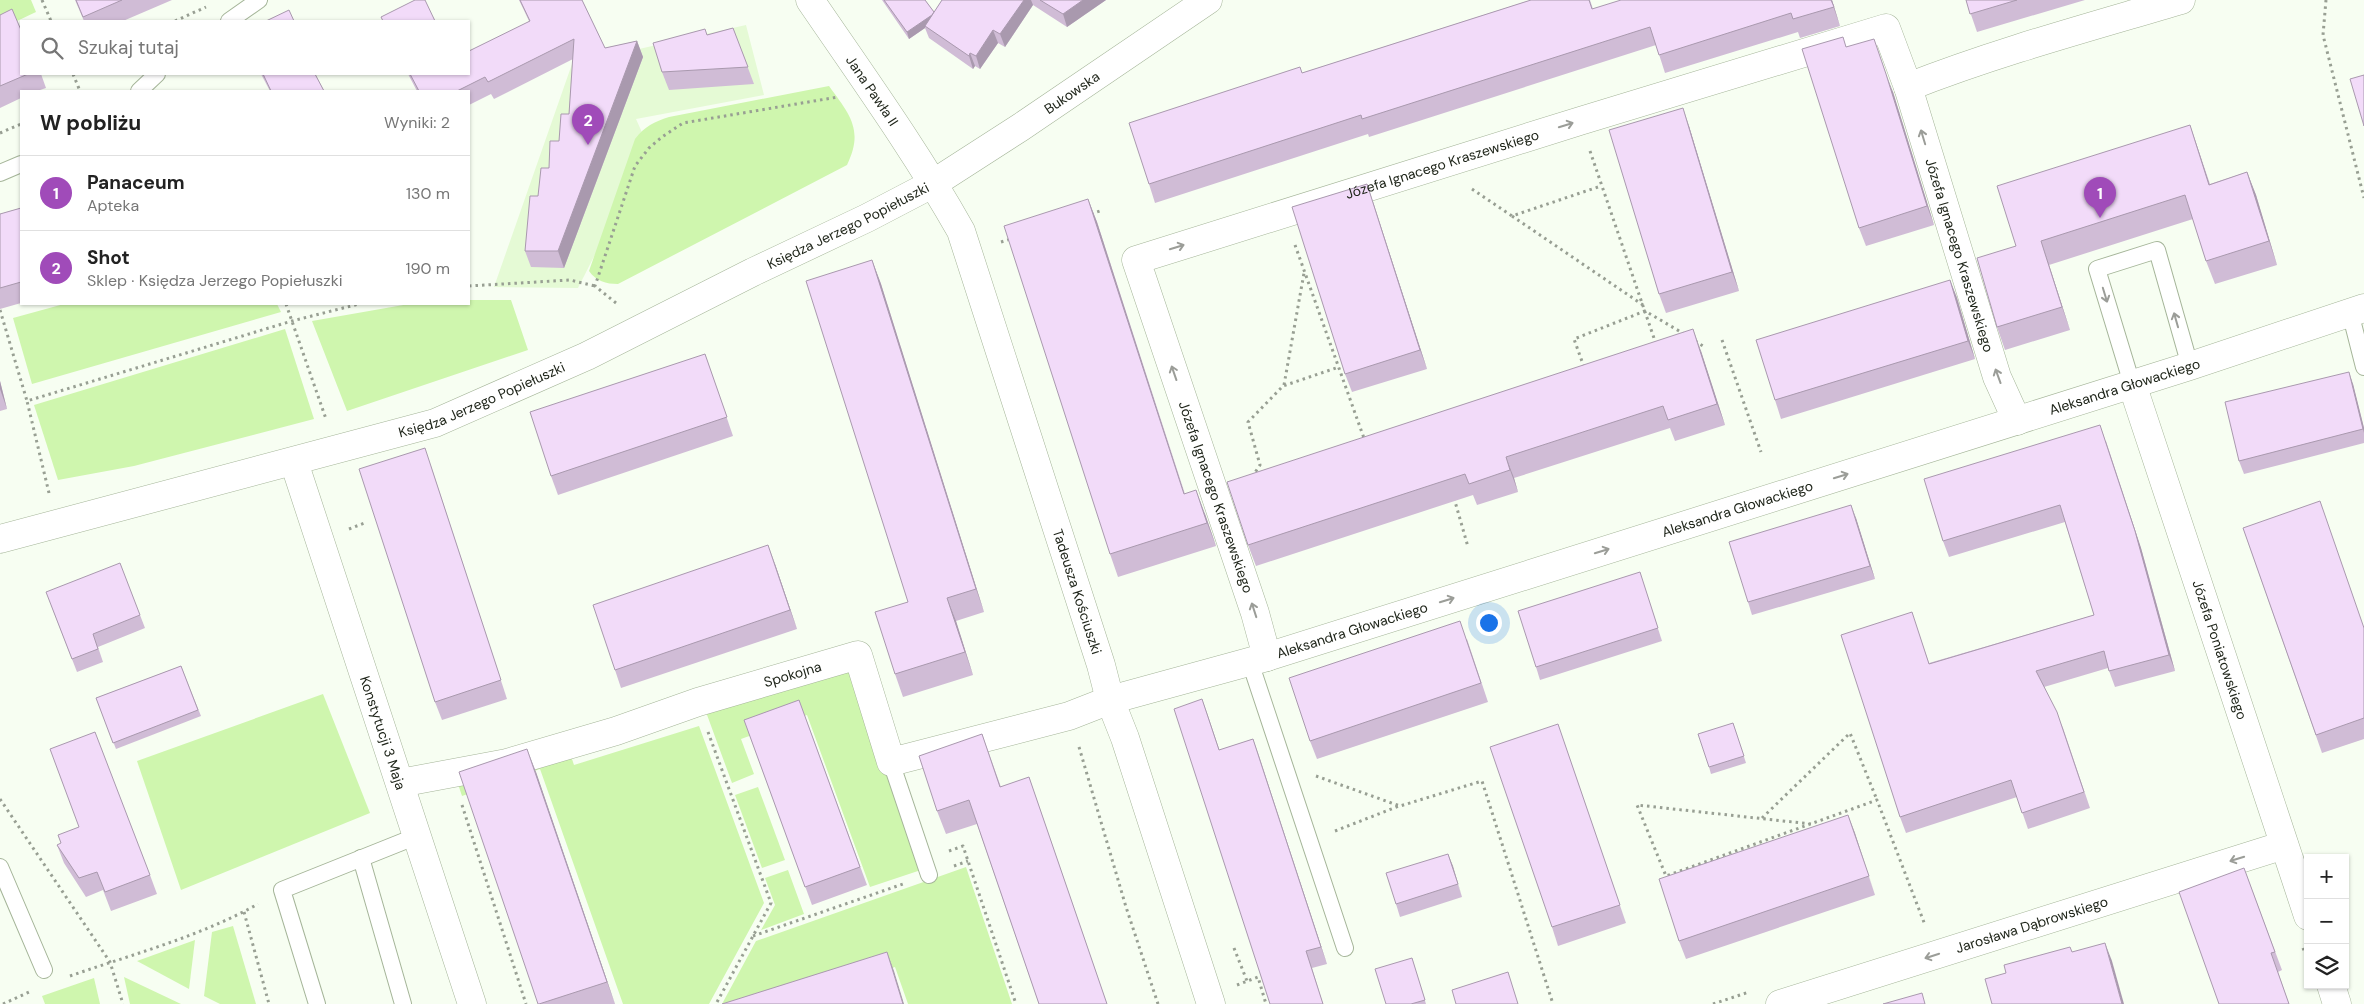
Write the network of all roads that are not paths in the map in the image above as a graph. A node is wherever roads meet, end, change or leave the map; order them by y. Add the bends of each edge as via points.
1 (259, 0) edge
2 (810, 0) edge
3 (1208, 0) edge
4 (2181, 0) edge
5 (229, 20) edge
6 (156, 75) edge
7 (1908, 87) junction
8 (140, 90) edge
9 (20, 164) edge
10 (0, 173) edge
11 (934, 183) junction
12 (2357, 310) edge
13 (2190, 366) junction
14 (2364, 367) edge
15 (2132, 384) junction
16 (2017, 421) junction
17 (294, 462) junction
18 (0, 539) edge
19 (1258, 659) junction
20 (1110, 700) junction
21 (892, 762) junction
22 (400, 783) junction
23 (417, 836) junction
24 (2284, 845) junction
25 (361, 858) junction
26 (0, 867) edge
27 (928, 875) road end
28 (2304, 904) edge
29 (1345, 948) dead end
30 (44, 970) dead end
31 (2332, 989) edge
32 (317, 1004) edge
33 (402, 1004) edge
34 (472, 1004) edge
35 (1211, 1004) edge
36 (1780, 1004) edge
37 (2337, 1004) edge

1 - 5 lane
2 - 11 street, Jana Pawła II
3 - 11 street, Bukowska
4 - 7 street via 2025,46
6 - 8 lane
16 -> 7 street, Józefa Ignacego Kraszewskiego via 1998,377
19 -> 7 street, Józefa Ignacego Kraszewskiego via 1249,595 1136,260 1580,120 1886,28
9 - 10 lane
11 - 17 street, Księdza Jerzego Popiełuszki via 587,356 435,423
11 - 20 street, Tadeusza Kościuszki via 961,231
12 - 13 street, Aleksandra Głowackiego
12 - 14 lane
13 - 15 street, Aleksandra Głowackiego
13 -> 15 lane via 2157,250 2097,268
15 - 16 street, Aleksandra Głowackiego
15 - 24 street, Józefa Poniatowskiego
19 -> 16 street, Aleksandra Głowackiego
17 - 18 street, Księdza Jerzego Popiełuszki
17 - 22 street, Konstytucji 3 Maja
19 - 20 street, Aleksandra Głowackiego
19 - 29 lane via 1282,763
20 - 21 street via 1069,716
20 - 35 street, Tadeusza Kościuszki
21 - 22 street, Spokojna via 858,655 507,763
21 - 27 lane
22 - 23 street, Konstytucji 3 Maja
23 - 25 lane
23 - 34 street, Konstytucji 3 Maja
24 - 28 street, Józefa Poniatowskiego
24 -> 36 street, Jarosława Dąbrowskiego
25 - 32 lane via 282,890
25 - 33 lane
26 - 30 lane
31 - 37 street

